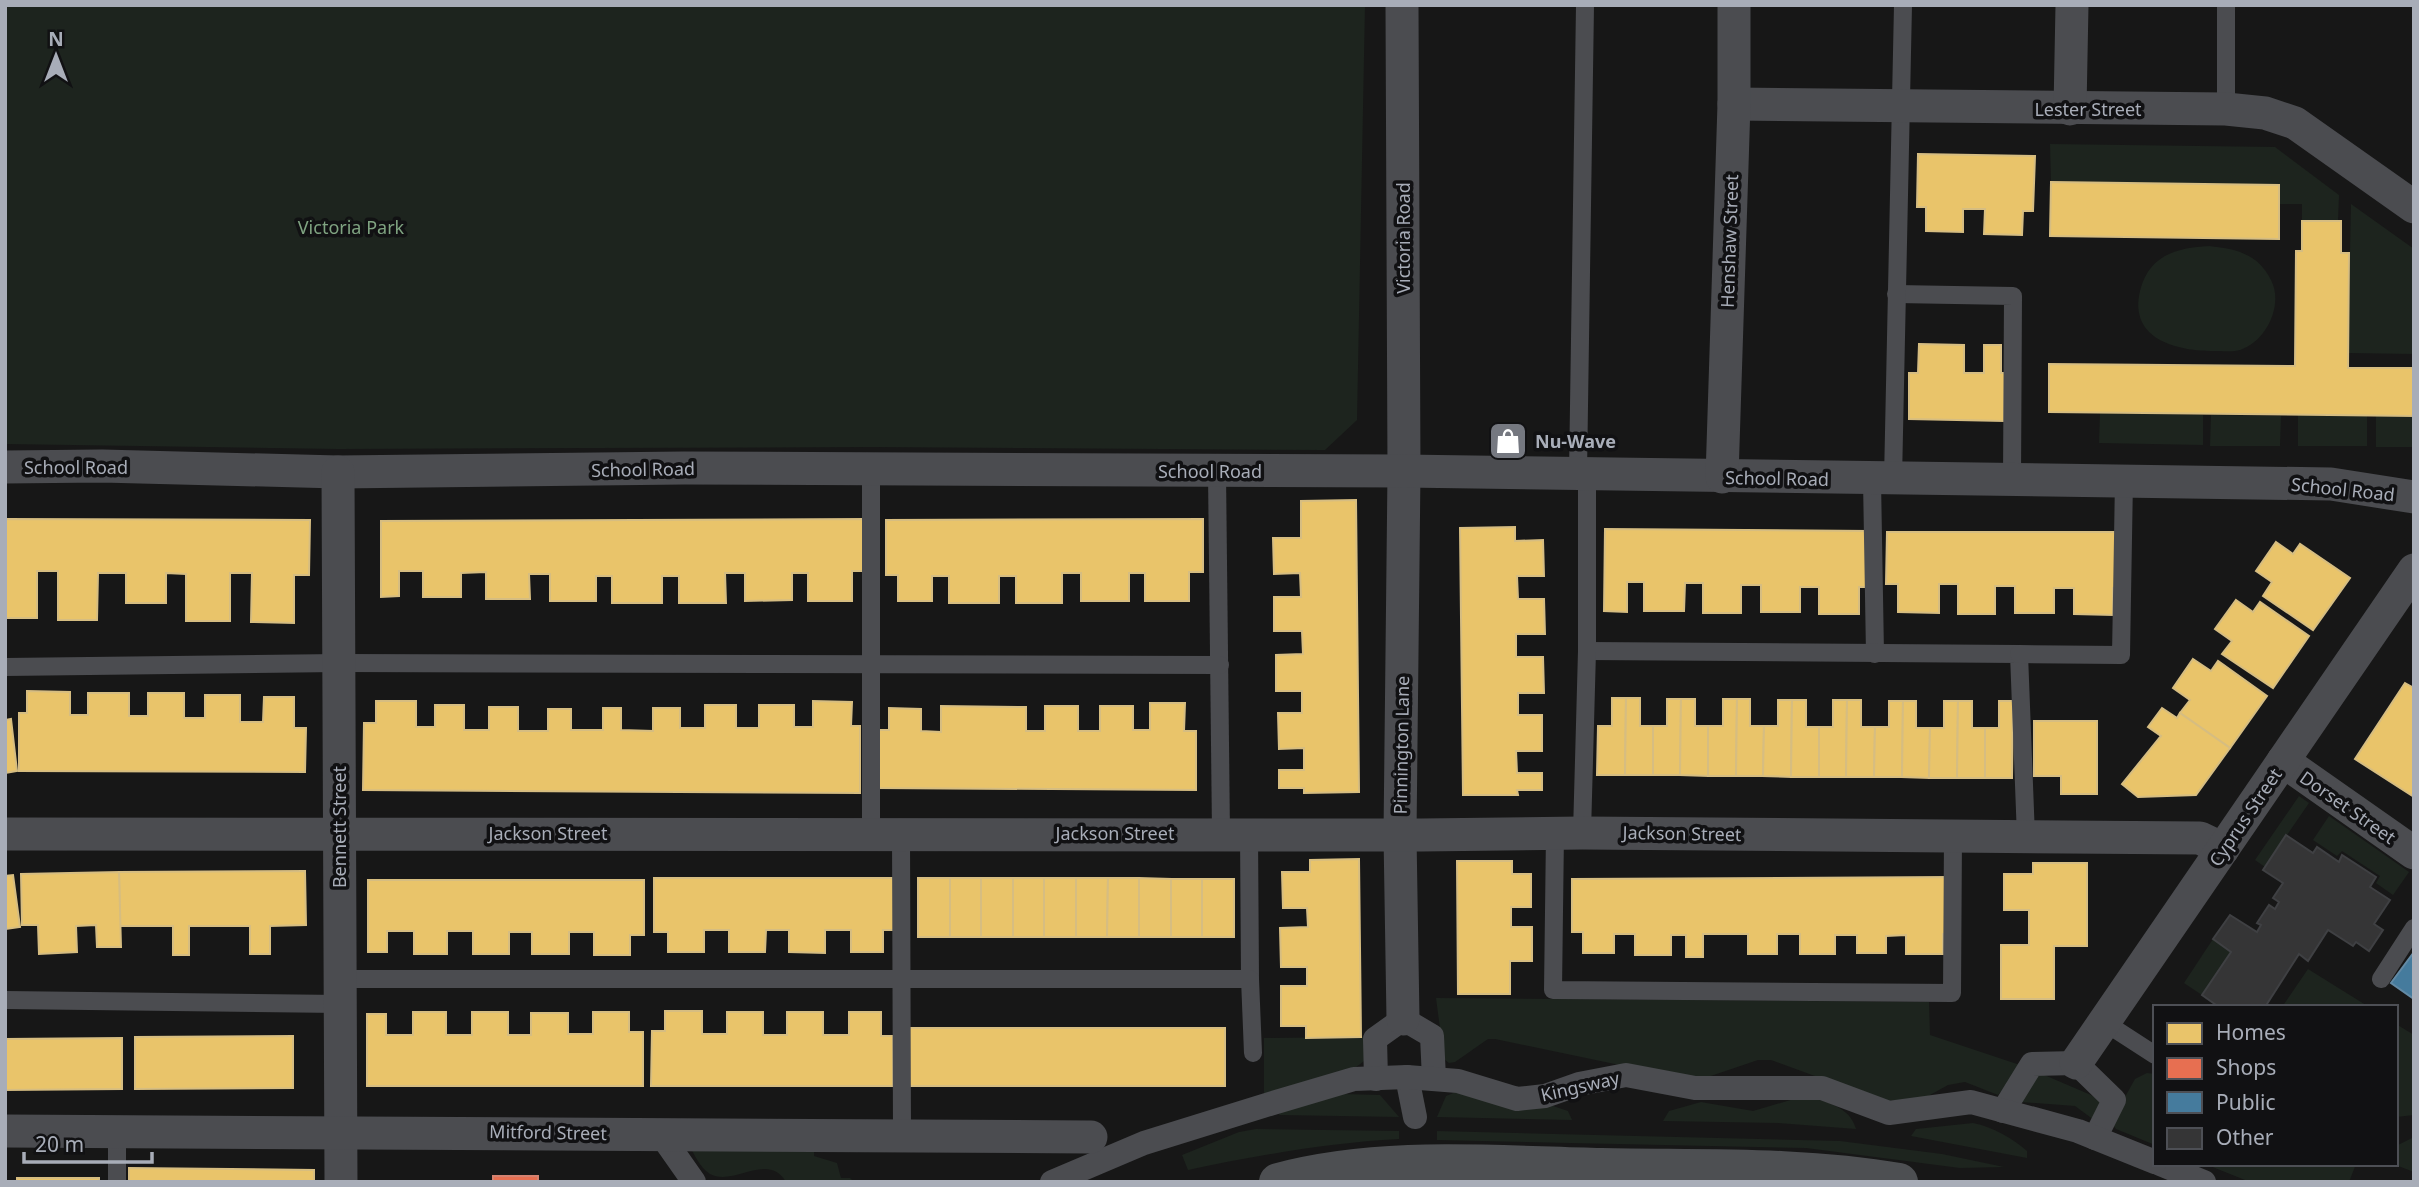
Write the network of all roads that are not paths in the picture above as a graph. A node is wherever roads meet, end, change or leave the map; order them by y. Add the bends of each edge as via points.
1 (1402, 5) edge
2 (1585, 5) edge
3 (1734, 5) edge
4 (1903, 5) edge
5 (2072, 5) edge
6 (2226, 5) edge
7 (1734, 104) junction
8 (1901, 107) junction
9 (2070, 109) junction
10 (2226, 109) junction
11 (2414, 207) edge
12 (1896, 294) junction
13 (5, 467) edge
14 (872, 469) junction
15 (1404, 471) junction
16 (338, 472) junction
17 (1217, 472) junction
18 (1582, 473) junction
19 (1722, 477) junction
20 (2012, 479) junction
21 (1883, 480) junction
22 (2124, 480) junction
23 (2414, 497) edge
24 (2414, 570) edge
25 (1587, 651) junction
26 (1875, 653) junction
27 (2019, 653) junction
28 (339, 663) junction
29 (871, 664) junction
30 (1220, 665) junction
31 (5, 667) edge
32 (2283, 761) junction
33 (886, 832) junction
34 (338, 833) junction
35 (1568, 833) junction
36 (5, 834) edge
37 (1235, 834) junction
38 (1400, 835) junction
39 (1953, 836) junction
40 (2026, 837) junction
41 (2223, 849) junction
42 (2414, 853) edge
43 (2414, 928) edge
44 (1250, 979) junction
45 (2381, 979) dead end
46 (902, 980) junction
47 (341, 992) junction
48 (5, 1000) edge
49 (1403, 1019) junction
50 (2104, 1021) junction
51 (1253, 1053) dead end
52 (2153, 1054) edge
53 (2076, 1063) junction
54 (1408, 1077) junction
55 (1376, 1079) junction
56 (1434, 1079) junction
57 (2003, 1111) junction
58 (1415, 1117) dead end
59 (117, 1129) junction
60 (5, 1131) edge
61 (340, 1131) junction
62 (902, 1135) junction
63 (2095, 1138) junction
64 (666, 1142) dead end
65 (1093, 1160) junction
66 (2153, 1161) edge
67 (2165, 1166) edge
68 (117, 1182) edge
69 (341, 1182) edge
70 (694, 1182) edge
71 (1052, 1182) edge
72 (1278, 1182) edge
73 (1899, 1182) edge
74 (2204, 1182) edge

1 - 15 street, Victoria Road
2 - 18 lane
3 - 7 street, Henshaw Street
4 - 8 lane
5 - 9 street
6 - 10 lane
7 - 8 street, Lester Street
7 - 19 street, Henshaw Street
8 - 9 street, Lester Street
8 - 12 lane
9 - 10 street, Lester Street
10 - 11 street, Lester Street via 2265,113 2295,123
12 - 20 lane via 2013,296
12 - 21 lane
13 - 16 street, School Road
14 - 16 street, School Road
14 - 17 street, School Road
14 - 29 lane
15 - 17 street, School Road
15 - 18 street, School Road
15 - 38 street, Pinnington Lane
16 - 28 street, Bennett Street
17 - 30 lane
18 - 19 street, School Road
18 - 25 lane
19 - 21 street, School Road
20 - 21 street, School Road
20 - 22 street, School Road
21 - 26 lane
22 - 23 street, School Road via 2331,484
22 - 27 lane via 2122,655
24 - 32 street, Cyprus Street
25 - 26 lane
25 - 35 lane
26 - 27 lane
27 - 40 lane
28 - 29 lane
28 - 31 lane
28 - 34 street, Bennett Street
29 - 30 lane
29 - 33 lane
30 - 37 lane
32 - 41 street, Cyprus Street
32 - 42 street, Dorset Street
33 - 34 street, Jackson Street
33 - 37 street, Jackson Street
33 - 46 lane
34 - 36 street, Jackson Street
34 - 47 street, Bennett Street
35 - 38 street, Jackson Street
35 - 39 street, Jackson Street
35 - 39 lane via 1553,990 1952,993
37 - 38 street, Jackson Street
37 - 44 lane
38 - 49 street, Pinnington Lane
39 - 40 street, Jackson Street
40 - 41 street, Jackson Street via 2200,838
41 - 50 street, Cyprus Street
43 - 45 lane
44 - 46 lane
44 - 51 lane
46 - 47 lane
46 - 62 lane
47 - 48 lane
47 - 61 street, Bennett Street
49 - 55 street via 1375,1039
49 - 56 street via 1432,1037
50 - 52 lane
50 - 53 street, Cyprus Street
53 - 57 street via 2032,1064
53 - 63 street via 2114,1100
54 - 55 street, Kingsway
54 - 56 street, Kingsway
54 - 58 street
55 - 65 street, Kingsway via 1354,1079
56 - 57 street, Kingsway via 1458,1081 1517,1099 1626,1075 1695,1088 1822,1088 1889,1113 1971,1102
57 - 63 street, Kingsway
59 - 60 street, Mitford Street
59 - 61 street, Mitford Street
59 - 68 lane
61 - 62 street, Mitford Street
61 - 69 street, Bennett Street
62 - 65 street, Mitford Street
63 - 66 street, Kingsway
64 - 70 street
65 - 71 street, Kingsway
67 - 74 street
72 - 73 main road via 1351,1168 1457,1164 1801,1171

